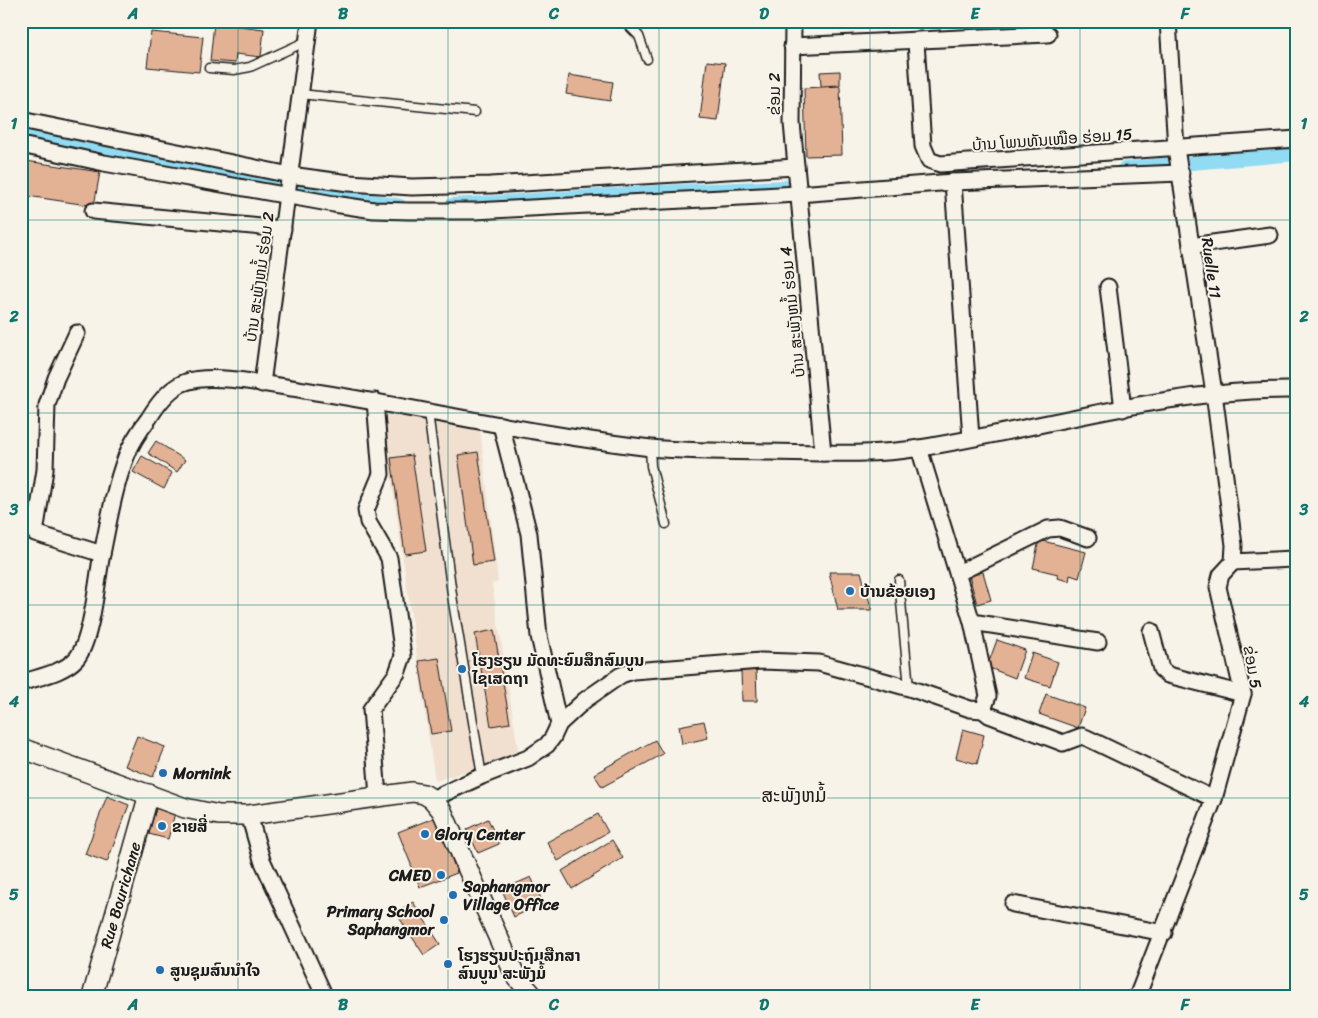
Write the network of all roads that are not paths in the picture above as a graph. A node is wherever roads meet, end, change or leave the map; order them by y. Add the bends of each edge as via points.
1 (310, 21) edge
2 (624, 21) edge
3 (793, 21) edge
4 (1168, 21) edge
5 (1048, 34) dead end
6 (307, 41) junction
7 (916, 42) junction
8 (792, 46) junction
9 (647, 59) dead end
10 (209, 68) dead end
11 (300, 94) junction
12 (475, 112) dead end
13 (21, 120) edge
14 (1297, 139) edge
15 (21, 145) edge
16 (1176, 148) junction
17 (796, 167) junction
18 (1181, 173) junction
19 (290, 175) junction
20 (952, 182) junction
21 (288, 194) junction
22 (798, 194) junction
23 (93, 211) dead end
24 (283, 229) junction
25 (1270, 236) dead end
26 (1191, 246) junction
27 (1108, 287) dead end
28 (77, 333) dead end
29 (262, 384) junction
30 (1297, 390) edge
31 (1214, 393) junction
32 (374, 401) junction
33 (1122, 409) junction
34 (428, 412) junction
35 (501, 425) junction
36 (971, 438) junction
37 (650, 448) junction
38 (920, 448) junction
39 (823, 453) junction
40 (666, 524) dead end
41 (1088, 538) dead end
42 (102, 554) junction
43 (1293, 559) dead end
44 (1233, 562) junction
45 (958, 573) junction
46 (899, 580) dead end
47 (972, 622) junction
48 (1151, 631) dead end
49 (1098, 642) dead end
50 (21, 683) edge
51 (909, 688) junction
52 (1243, 694) junction
53 (983, 710) junction
54 (559, 724) junction
55 (21, 748) edge
56 (482, 776) junction
57 (149, 794) junction
58 (378, 796) junction
59 (432, 799) junction
60 (1214, 799) junction
61 (249, 815) junction
62 (1013, 904) dead end
63 (1164, 932) junction
64 (92, 997) edge
65 (325, 997) edge
66 (534, 997) edge
67 (1137, 997) edge

1 - 6 street, ບ້ານ ສະພັງຫມໍ້ ຮ່ອມ 2
2 - 9 lane via 639,36
3 - 8 street, ຂ່ອມ 2
4 - 16 street, Ruelle 11
5 - 7 street
6 - 10 lane via 250,67 234,70
6 - 11 street, ບ້ານ ສະພັງຫມໍ້ ຮ່ອມ 2
7 - 8 street
7 - 16 street, ບ້ານ ໂພນທັນເໜືອ ຮ່ອມ 15 via 923,146 929,160 940,164
8 - 17 street, ຂ່ອມ 2 via 792,124
11 - 12 lane
11 - 19 street, ບ້ານ ສະພັງຫມໍ້ ຮ່ອມ 2
13 - 19 street
14 - 16 street, ບ້ານ ໂພນທັນເໜືອ ຮ່ອມ 15
15 - 21 street via 104,163
16 - 18 street, Ruelle 11
17 - 19 street via 412,187
17 - 22 street, ບ້ານ ສະພັງຫມໍ້ ຮ່ອມ 4
18 - 20 street
18 - 26 street, Ruelle 11
19 - 21 street, ບ້ານ ສະພັງຫມໍ້ ຮ່ອມ 2
20 - 22 street
20 - 36 street
21 - 22 street via 374,210 466,211
21 - 24 street, ບ້ານ ສະພັງຫມໍ້ ຮ່ອມ 2
22 - 39 street, ບ້ານ ສະພັງຫມໍ້ ຮ່ອມ 4
23 - 24 street
24 - 29 street, ບ້ານ ສະພັງຫມໍ້ ຮ່ອມ 2
25 - 26 street
26 - 31 street, Ruelle 11
27 - 33 street
28 - 42 street via 47,405 45,470 35,533
29 - 32 street
29 - 42 street via 208,379 186,382 167,396 149,417 126,456
30 - 31 street
31 - 33 street
31 - 44 street via 1234,545
32 - 34 street
32 - 58 street via 381,474 366,510 368,522 389,558 403,656 397,673 371,709
33 - 36 street
34 - 35 street
34 - 56 lane via 453,602
35 - 37 street
35 - 54 street via 529,534 539,636
36 - 38 street
37 - 39 street
37 - 40 lane via 651,466
38 - 39 street via 883,453
38 - 45 street
41 - 45 street via 1060,528 1048,529
42 - 50 street via 93,606 78,657 67,666
43 - 44 street
44 - 52 street, ຂ່ອມ 5 via 1221,575 1218,588
45 - 47 street
46 - 51 lane
47 - 49 street
47 - 53 street via 988,696
48 - 52 street via 1161,669 1168,675
51 - 53 street via 970,709
51 - 54 street via 819,663 761,661 633,671 621,675 585,700
52 - 60 street, ຂ່ອມ 5
53 - 60 street via 1063,743 1082,736
54 - 56 street via 554,737 528,758
55 - 57 street
56 - 59 street
57 - 61 street via 202,812
57 - 64 street, Rue Bourichane
58 - 59 street via 412,792
58 - 61 street
59 - 66 street via 442,811 515,975
60 - 63 street, ຂ່ອມ 5
61 - 65 street via 262,860
62 - 63 street
63 - 67 street, ຂ່ອມ 5

